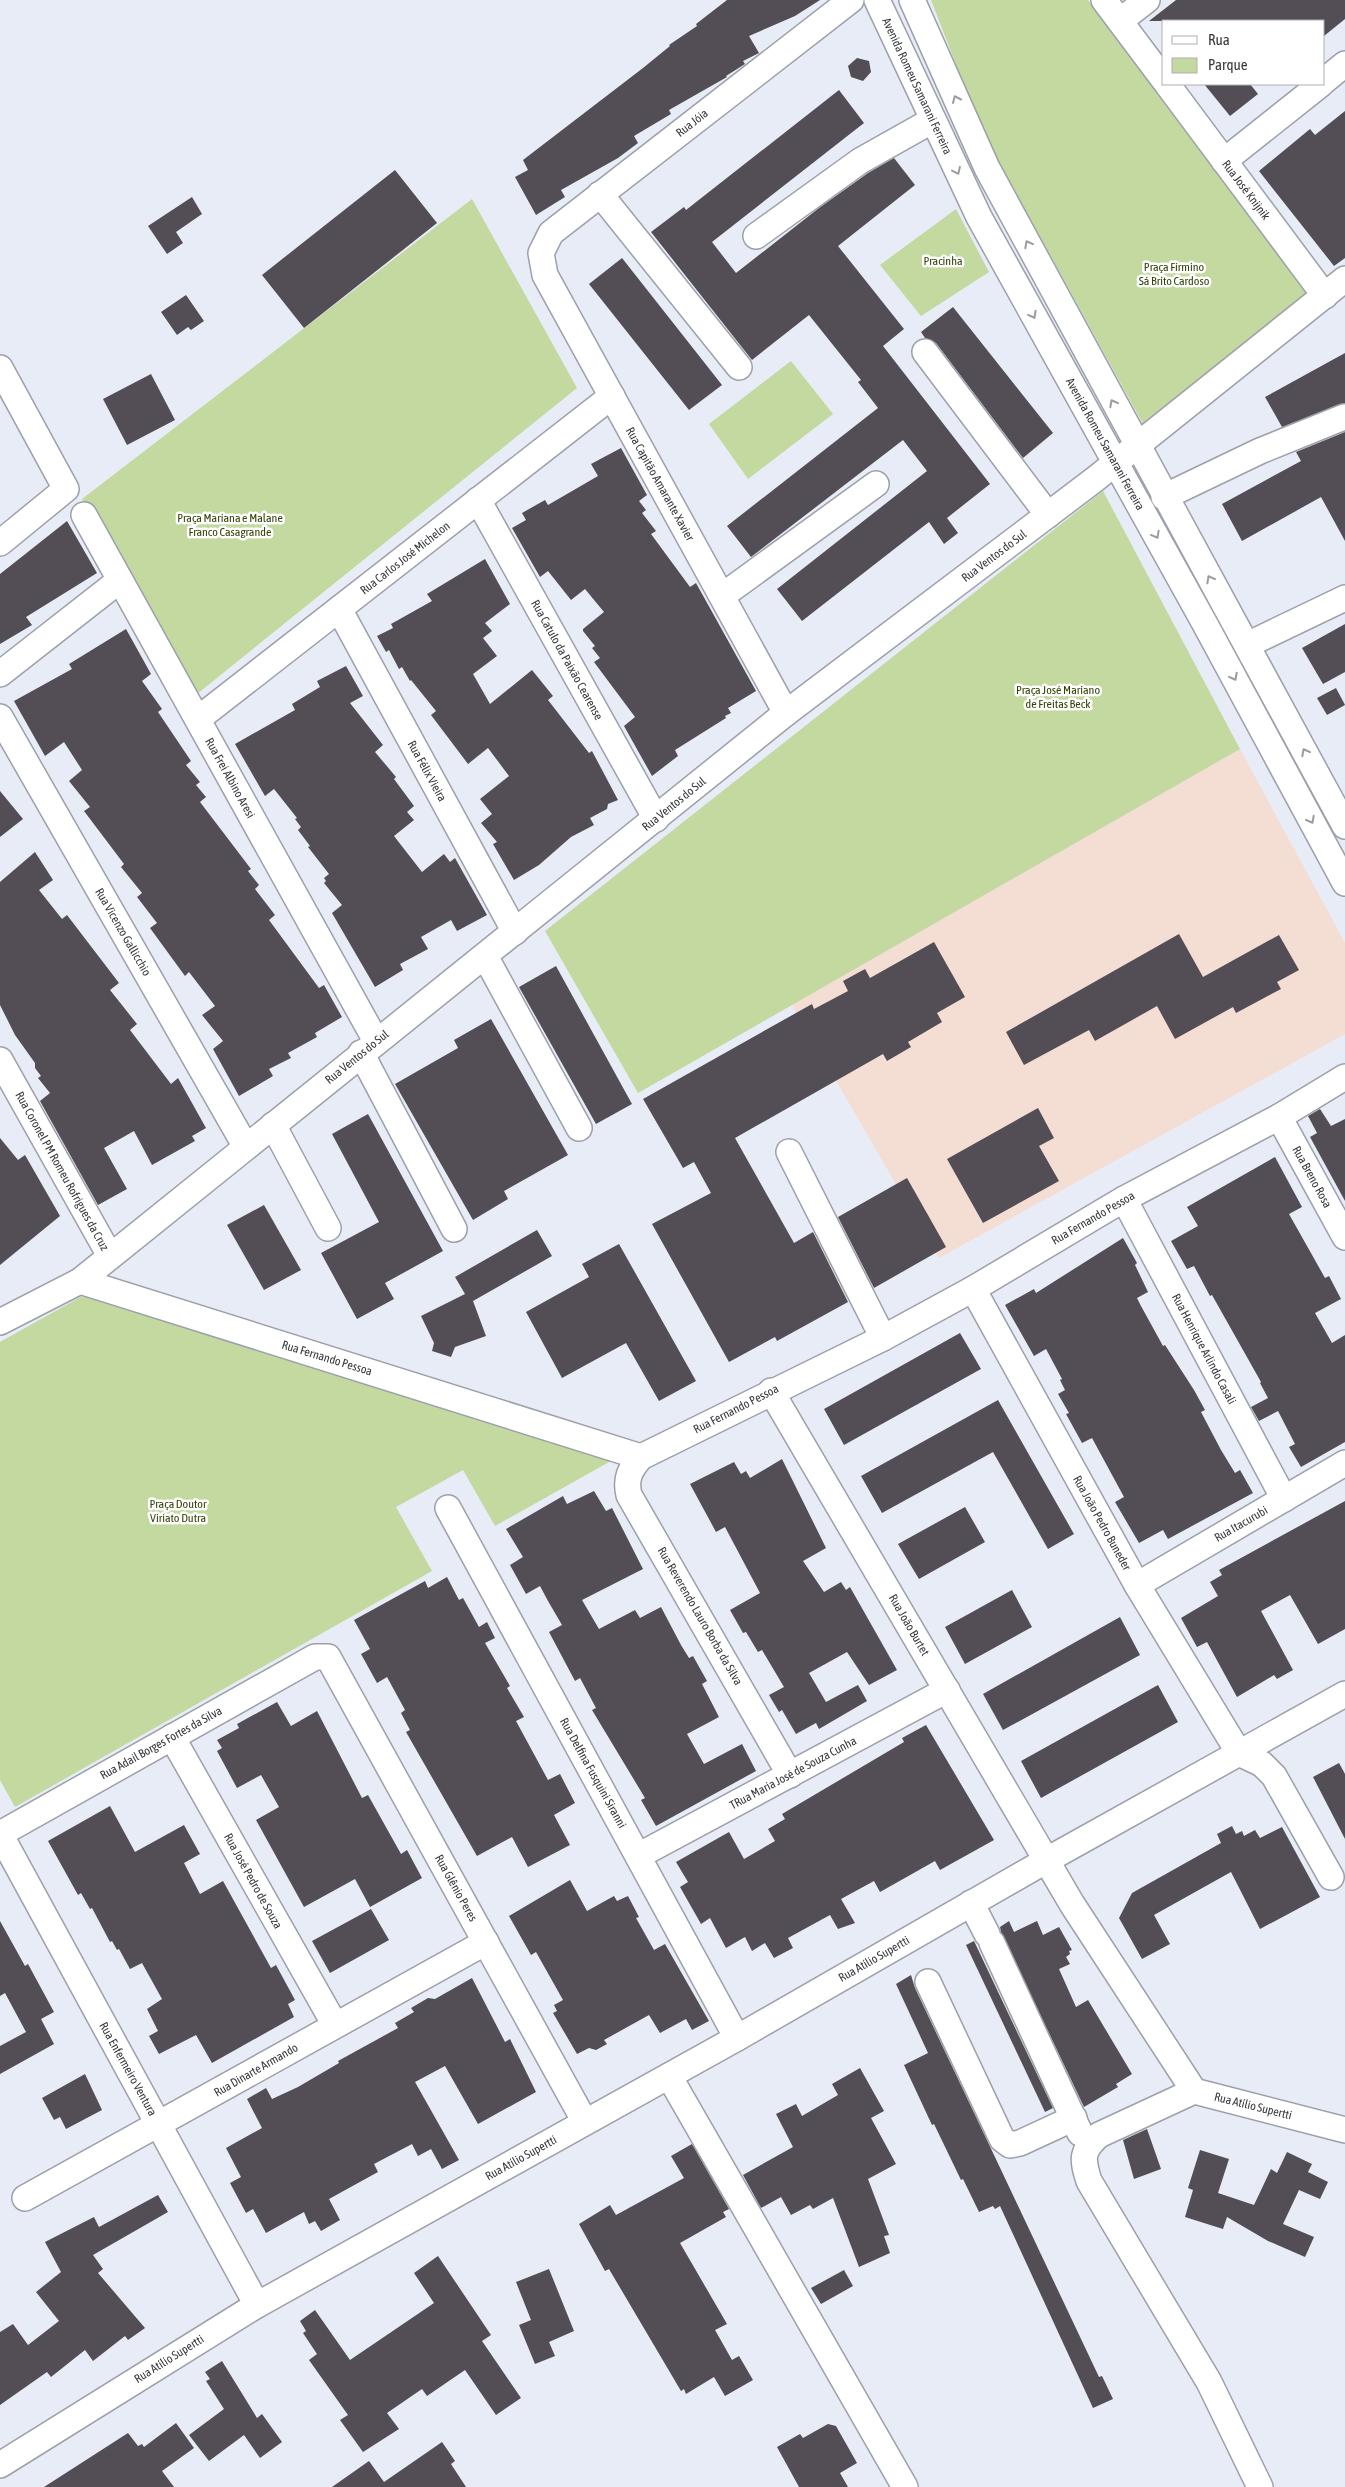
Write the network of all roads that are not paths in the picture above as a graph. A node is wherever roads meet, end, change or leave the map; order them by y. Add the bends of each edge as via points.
1 (851, 0) edge
2 (877, 0) edge
3 (912, 0) edge
4 (1104, 0) edge
5 (1147, 0) edge
6 (1120, 21) junction
7 (1345, 64) edge
8 (1162, 77) edge
9 (1325, 80) edge
10 (1167, 85) edge
11 (1320, 85) edge
12 (933, 120) junction
13 (1224, 161) junction
14 (600, 194) junction
15 (756, 236) dead end
16 (541, 253) joint
17 (1345, 279) edge
18 (1325, 296) junction
19 (925, 352) dead end
20 (738, 367) dead end
21 (0, 368) edge
22 (612, 396) junction
23 (1344, 417) edge
24 (1136, 446) junction
25 (1115, 462) junction
26 (876, 484) dead end
27 (1164, 497) junction
28 (478, 500) junction
29 (84, 515) dead end
30 (1048, 515) junction
31 (0, 542) edge
32 (120, 580) junction
33 (722, 596) junction
34 (1345, 598) edge
35 (339, 610) junction
36 (1227, 610) junction
37 (1205, 624) junction
38 (1247, 645) junction
39 (0, 674) edge
40 (786, 713) junction
41 (0, 717) edge
42 (198, 719) junction
43 (1337, 793) edge
44 (656, 819) junction
45 (1345, 826) edge
46 (1342, 869) edge
47 (515, 932) junction
48 (485, 956) junction
49 (369, 1047) junction
50 (0, 1060) edge
51 (1345, 1076) edge
52 (1278, 1116) junction
53 (273, 1125) junction
54 (579, 1128) dead end
55 (246, 1147) junction
56 (789, 1152) dead end
57 (1124, 1199) junction
58 (328, 1228) dead end
59 (454, 1229) dead end
60 (1345, 1237) edge
61 (110, 1256) junction
62 (80, 1281) junction
63 (972, 1288) junction
64 (0, 1322) edge
65 (883, 1338) junction
66 (771, 1391) junction
67 (641, 1457) junction
68 (1345, 1463) edge
69 (1284, 1499) junction
70 (448, 1508) dead end
71 (1137, 1585) junction
72 (324, 1656) joint
73 (947, 1690) junction
74 (1345, 1694) edge
75 (172, 1737) junction
76 (1239, 1753) junction
77 (790, 1774) junction
78 (0, 1834) edge
79 (638, 1856) junction
80 (1047, 1860) junction
81 (1331, 1877) dead end
82 (971, 1903) junction
83 (486, 1942) junction
84 (928, 1982) dead end
85 (335, 2025) junction
86 (737, 2038) junction
87 (669, 2076) junction
88 (1194, 2091) junction
89 (1074, 2118) junction
90 (585, 2122) junction
91 (159, 2126) junction
92 (1345, 2130) edge
93 (1087, 2146) junction
94 (25, 2198) dead end
95 (257, 2305) junction
96 (0, 2465) edge
97 (905, 2487) edge
98 (1260, 2487) edge

1 - 14 street, Rua Jóia
2 - 12 street, Avenida Romeu Samarani Ferreira
24 -> 3 street via 987,168
4 - 6 street
5 - 6 street
6 - 8 street
7 - 9 street
10 - 13 street, Rua José Knijnik
11 - 13 street
12 - 15 street via 860,161
12 -> 25 street, Avenida Romeu Samarani Ferreira via 979,217
13 - 18 street, Rua José Knijnik
14 - 16 street, Rua Jóia via 551,233
14 - 20 street
16 - 22 street, Rua Capitão Amarante Xavier via 546,275
17 - 18 street, Rua Ventos do Sul
18 - 24 street, Rua Ventos do Sul
19 - 30 street
21 - 31 street via 66,490
22 - 28 street, Rua Carlos José Michelon
22 - 33 street, Rua Capitão Amarante Xavier
23 - 27 street via 1260,451
24 - 25 street, Rua Ventos do Sul
24 - 27 street
25 - 30 street, Rua Ventos do Sul
25 -> 37 street, Avenida Romeu Samarani Ferreira
26 - 33 street
36 -> 27 street
28 - 35 street, Rua Carlos José Michelon
28 - 44 street, Rua Catulo da Paixão Cearense
29 - 32 street, Rua Frei Albino Aresi
30 - 40 street, Rua Ventos do Sul
32 - 39 street
32 - 42 street, Rua Frei Albino Aresi
33 - 40 street, Rua Capitão Amarante Xavier
34 - 38 street
35 - 42 street, Rua Carlos José Michelon
35 - 47 street, Rua Félix Vieira
36 - 37 street
36 - 38 street
37 -> 46 street, Avenida Romeu Samarani Ferreira
43 -> 38 street
40 - 44 street, Rua Ventos do Sul
41 - 55 street, Rua Vicenzo Gallicchio
42 - 49 street, Rua Frei Albino Aresi
43 - 45 street
44 - 47 street, Rua Ventos do Sul
47 - 48 street, Rua Ventos do Sul
48 - 49 street, Rua Ventos do Sul
48 - 54 street
49 - 53 street, Rua Ventos do Sul
49 - 59 street, Rua Frei Albino Aresi
50 - 61 street, Rua Coronel PM Romeu Rofrigues da Cruz
51 - 52 street, Rua Fernando Pessoa
52 - 57 street, Rua Fernando Pessoa
52 - 60 street, Rua Breno Rosa
53 - 55 street, Rua Ventos do Sul
53 - 58 street
55 - 61 street, Rua Ventos do Sul
56 - 65 street
57 - 63 street, Rua Fernando Pessoa
57 - 69 street, Rua Henrique Arlindo Casali
61 - 62 street, Rua Ventos do Sul
62 - 64 street, Rua Ventos do Sul
62 - 67 street, Rua Fernando Pessoa
63 - 65 street, Rua Fernando Pessoa
63 - 71 street, Rua João Pedro Buneder
65 - 66 street, Rua Fernando Pessoa
66 - 67 street, Rua Fernando Pessoa
66 - 73 street, Rua João Burtet
67 - 77 street, Rua Reverendo Lauro Borba da Silva via 631,1468 629,1495
68 - 69 street, Rua Itacurubi
69 - 71 street, Rua Itacurubi
70 - 79 street, Rua Delfina Fusquini Siranni
71 - 76 street, Rua João Pedro Buneder
72 - 75 street, Rua Adail Borges Fortes da Silva via 315,1657
72 - 83 street, Rua Glênio Peres via 331,1660
73 - 77 street, TRua Maria José de Souza Cunha
73 - 80 street, Rua João Burtet
74 - 76 street, Rua Atílio Supertti
75 - 78 street, Rua Adail Borges Fortes da Silva
75 - 85 street, Rua José Pedro de Souza
76 - 80 street, Rua Atílio Supertti
76 - 81 street via 1262,1764 1274,1776
77 - 79 street, TRua Maria José de Souza Cunha
78 - 91 street, Rua Enfermeiro Ventura
79 - 86 street, Rua Delfina Fusquini Siranni
80 - 82 street, Rua Atílio Supertti
80 - 88 street via 1072,1904
82 - 86 street, Rua Atílio Supertti
82 - 89 street
83 - 85 street, Rua Dinarte Armando
83 - 90 street, Rua Glênio Peres
84 - 89 street via 1002,2139 1010,2145 1020,2143
85 - 91 street, Rua Dinarte Armando
86 - 87 street, Rua Atílio Supertti
87 - 90 street, Rua Atílio Supertti
87 - 97 street
88 - 92 street, Rua Atílio Supertti
88 - 93 street via 1099,2135
89 - 93 street
90 - 95 street, Rua Atílio Supertti
91 - 94 street, Rua Dinarte Armando
91 - 95 street, Rua Enfermeiro Ventura
93 - 98 street via 1084,2163 1089,2181 1209,2382
95 - 96 street, Rua Atílio Supertti

